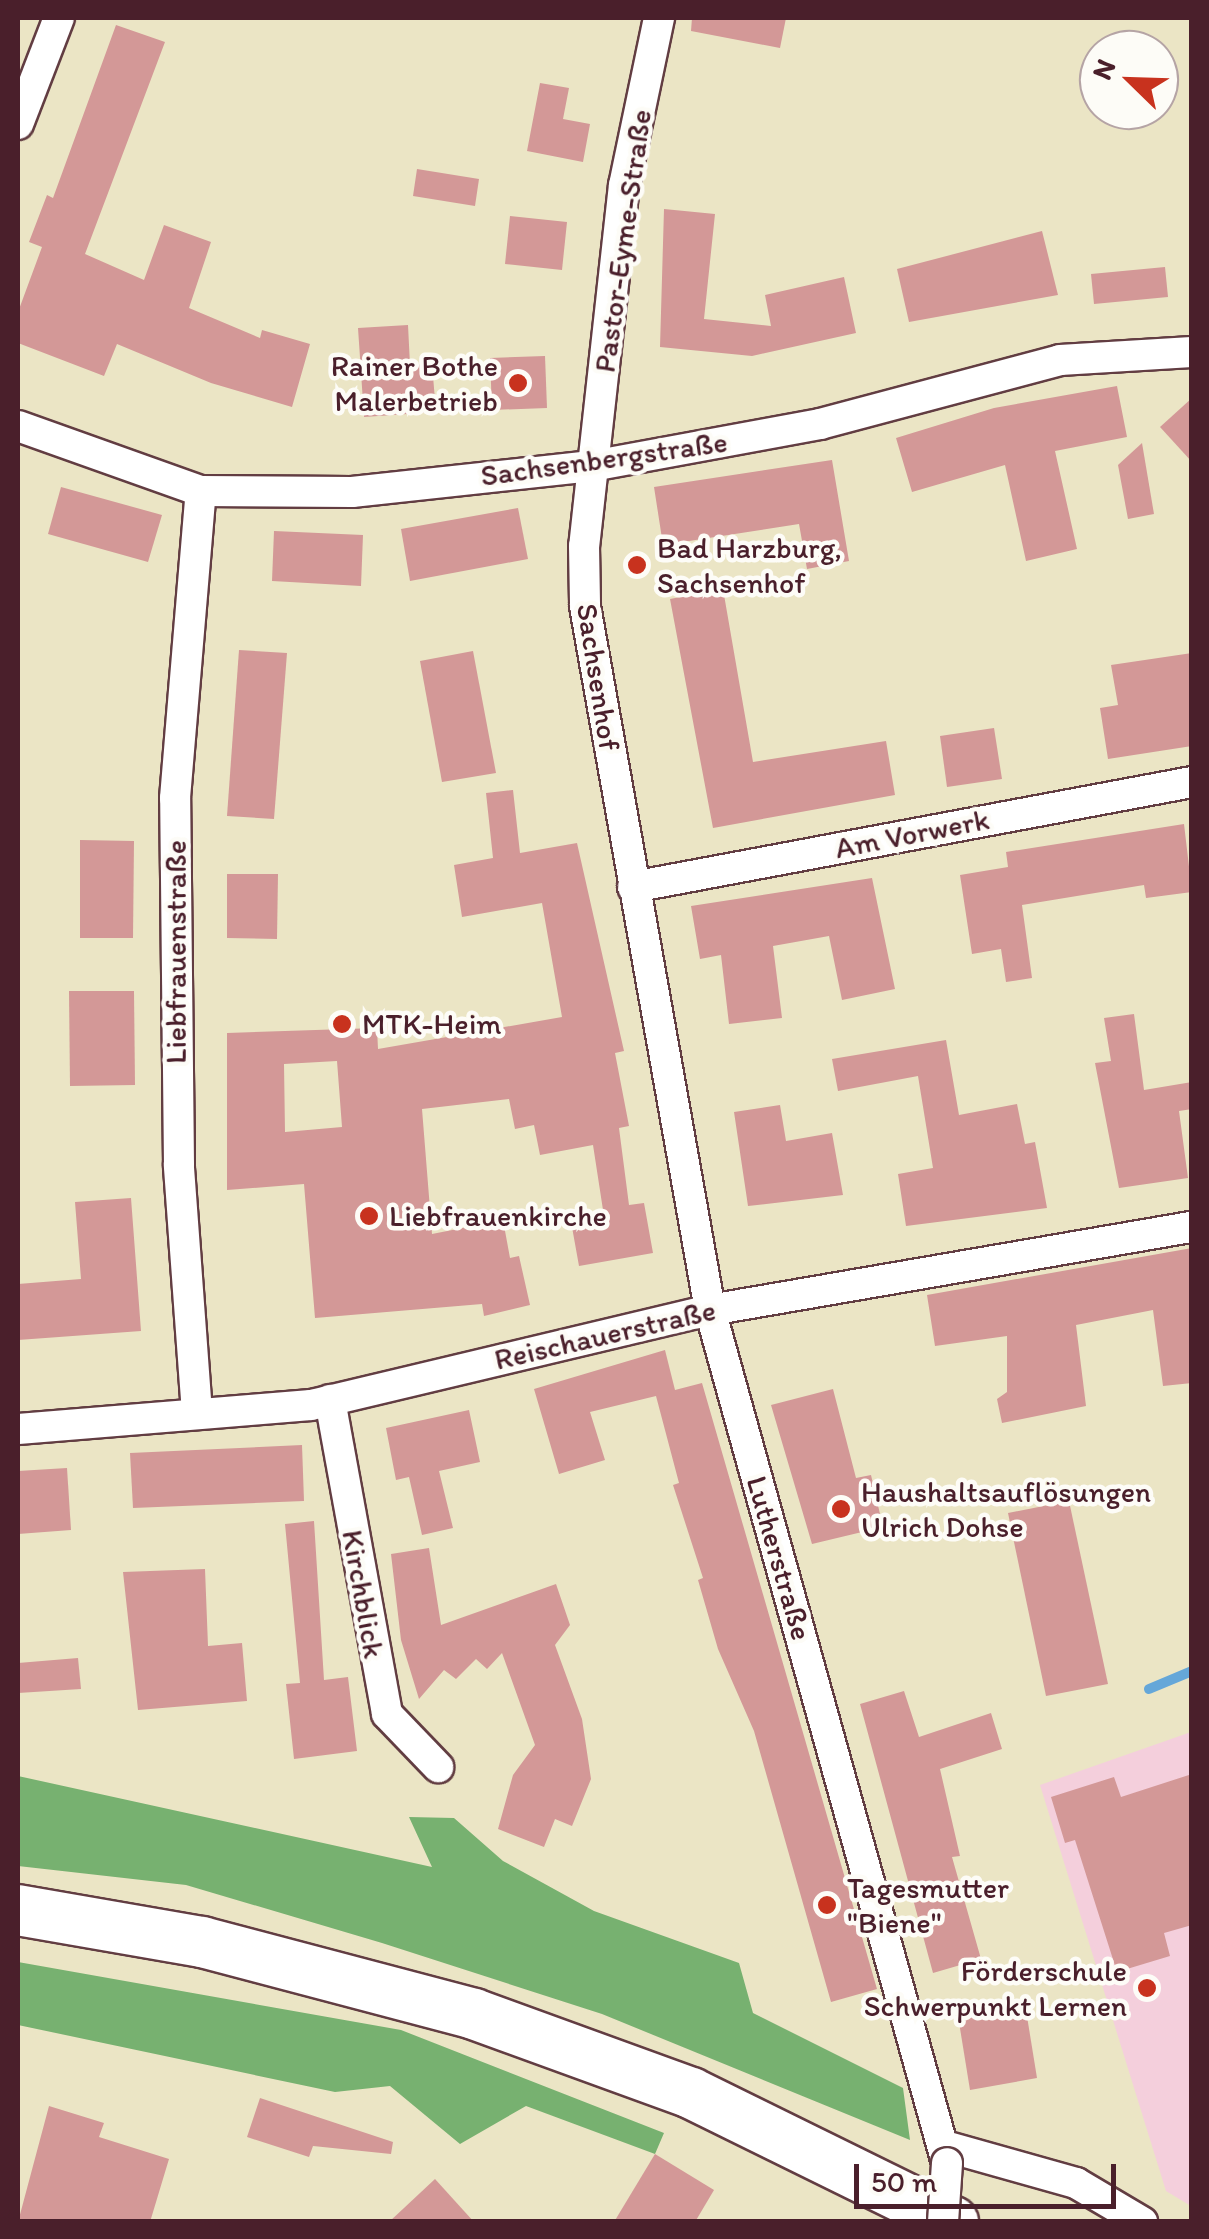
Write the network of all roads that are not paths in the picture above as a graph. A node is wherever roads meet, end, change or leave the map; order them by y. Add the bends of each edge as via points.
1 (59, 18) edge
2 (659, 18) edge
3 (18, 124) edge
4 (1192, 352) edge
5 (18, 426) edge
6 (592, 466) junction
7 (201, 491) junction
8 (1192, 782) edge
9 (633, 886) junction
10 (1192, 1227) edge
11 (710, 1310) junction
12 (330, 1400) junction
13 (197, 1413) junction
14 (18, 1429) edge
15 (438, 1767) dead end
16 (18, 1910) edge
17 (947, 2155) junction
18 (943, 2222) edge
19 (953, 2222) edge
20 (1142, 2222) edge

1 - 3 street
2 - 6 street, Pastor-Eyme-Straße via 624,185
4 - 6 street, Sachsenbergstraße via 1060,360 820,424
5 - 7 street, Sachsenbergstraße
6 - 7 street, Sachsenbergstraße via 352,492
6 - 9 street, Sachsenhof via 585,606
7 - 13 street, Liebfrauenstraße via 174,798 179,1165
8 - 9 street, Am Vorwerk
9 - 11 street, Lutherstraße
10 - 11 street, Reischauerstraße
11 - 12 street, Reischauerstraße
11 - 17 street, Lutherstraße
12 - 13 street, Reischauerstraße
12 - 15 street, Kirchblick via 388,1714
13 - 14 street, Reischauerstraße
16 - 19 highway via 219,1946 474,2014 706,2100
17 - 18 street, Lutherstraße, bridge
17 - 20 street via 1076,2183

